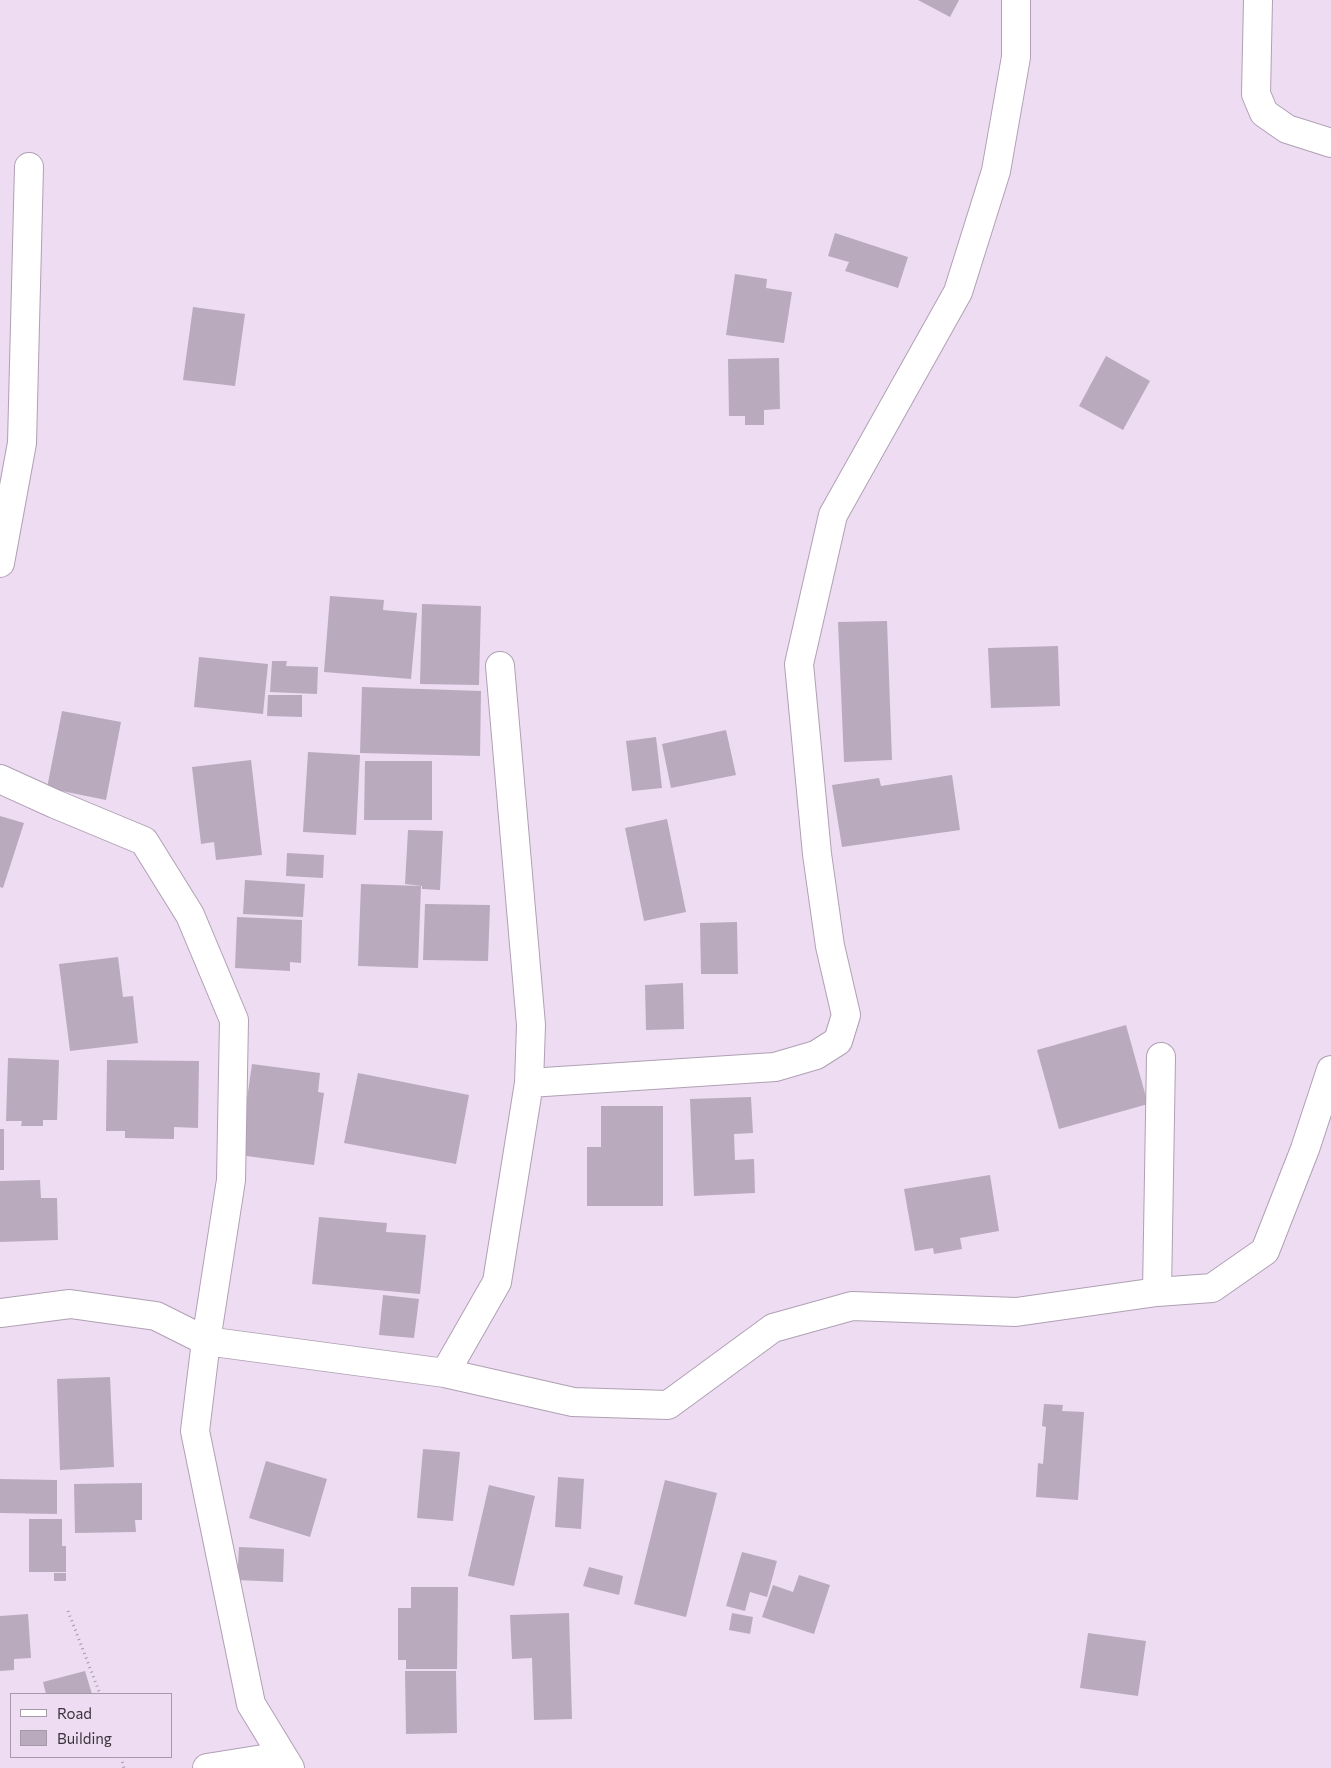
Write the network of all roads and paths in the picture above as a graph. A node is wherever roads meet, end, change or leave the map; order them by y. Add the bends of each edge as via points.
1 (1016, 0) edge
2 (1258, 0) edge
3 (1331, 143) edge
4 (29, 167) dead end
5 (0, 563) edge
6 (500, 666) dead end
7 (0, 779) edge
8 (1161, 1056) dead end
9 (1331, 1070) edge
10 (529, 1082) junction
11 (1157, 1292) junction
12 (0, 1313) edge
13 (206, 1341) junction
14 (445, 1373) junction
15 (68, 1611) dead end
16 (100, 1693) edge
17 (286, 1762) edge
18 (207, 1768) edge

1 - 10 street via 1016,57 996,171 958,292 833,515 799,664 817,854 830,946 846,1014 838,1041 816,1056 775,1067
2 - 3 street via 1256,94 1264,113 1287,129
4 - 5 street via 22,443
6 - 10 street via 531,1025
7 - 13 street via 144,841 190,915 234,1020 231,1180
8 - 11 street
9 - 11 street via 1305,1149 1265,1251 1212,1288
10 - 14 street via 497,1282
11 - 14 street via 1016,1312 852,1306 773,1328 668,1405 573,1402
12 - 13 street via 70,1304 156,1316
13 - 14 street
13 - 17 street via 196,1431 251,1704
15 - 16 path
17 - 18 street

